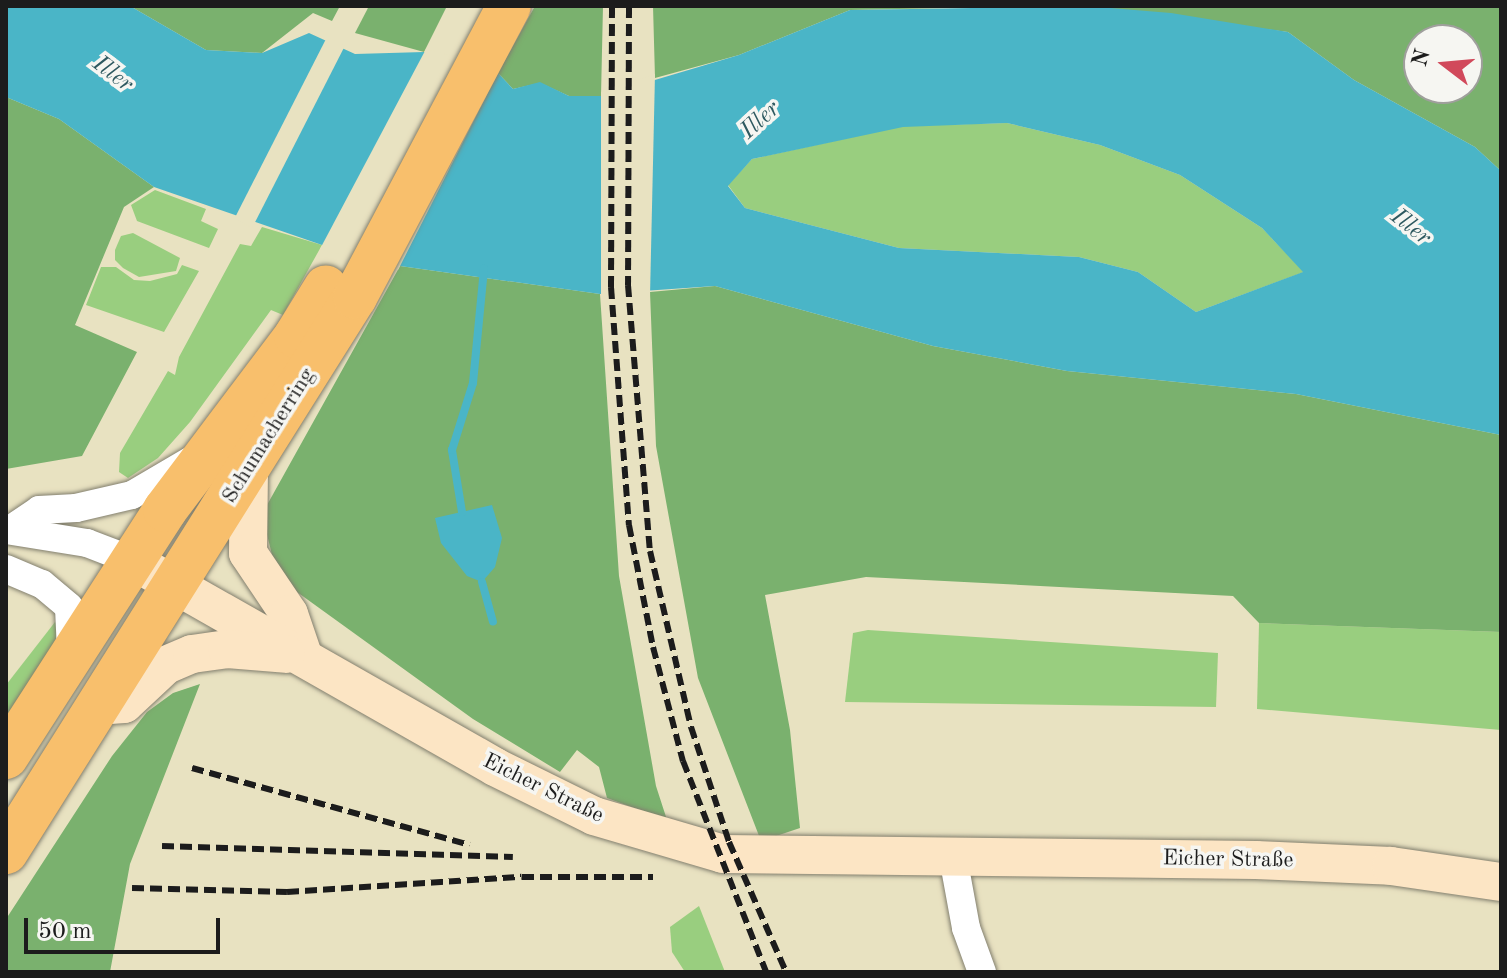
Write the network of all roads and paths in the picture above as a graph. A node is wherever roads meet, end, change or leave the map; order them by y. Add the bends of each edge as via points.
1 (474, 6) edge
2 (509, 6) edge
3 (256, 421) junction
4 (209, 449) junction
5 (249, 470) junction
6 (9, 529) edge
7 (131, 560) junction
8 (6, 569) edge
9 (173, 585) junction
10 (71, 653) junction
11 (304, 658) junction
12 (96, 706) junction
13 (6, 757) edge
14 (6, 852) edge
15 (953, 857) junction
16 (1501, 882) edge
17 (982, 972) edge

1 - 3 main road, Schumacherring via 339,266 296,336
2 - 3 main road, Schumacherring via 355,297
3 - 4 main road, Schumacherring
3 - 5 main road, Schumacherring
4 - 6 street via 132,495 39,510
4 - 7 main road, Schumacherring
5 - 9 main road, Schumacherring
5 - 11 street via 248,553 289,614
6 - 7 street via 87,543
7 - 9 street, Eicher Straße
7 - 10 main road, Schumacherring
8 - 10 street via 42,584 69,607
9 - 11 street, Eicher Straße
9 - 12 main road, Schumacherring
10 - 13 main road, Schumacherring
11 - 12 street via 262,650 192,654 166,665 124,704
11 - 15 street, Eicher Straße via 495,767 625,828 723,854
12 - 14 main road, Schumacherring
15 - 16 street, Eicher Straße via 1391,866
15 - 17 street via 966,928

